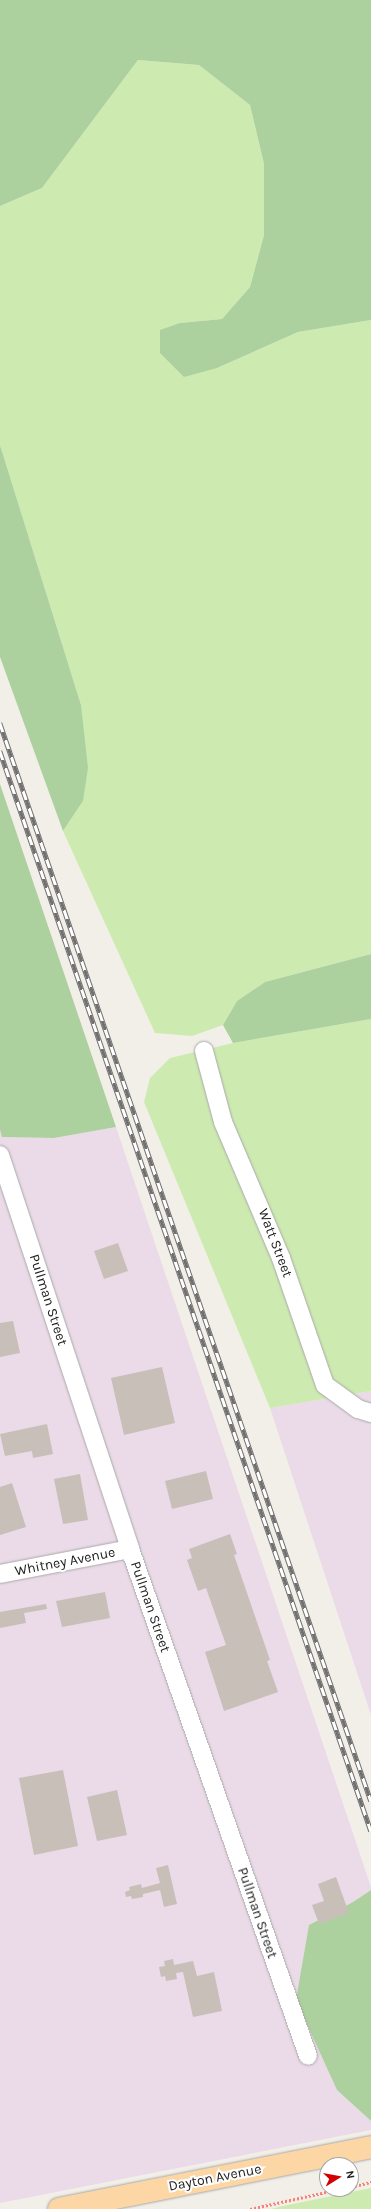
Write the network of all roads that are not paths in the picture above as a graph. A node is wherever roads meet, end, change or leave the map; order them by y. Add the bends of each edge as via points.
1 (204, 1051) dead end
2 (0, 1155) edge
3 (371, 1413) edge
4 (130, 1549) junction
5 (0, 1574) edge
6 (308, 2056) dead end
7 (371, 2147) edge
8 (91, 2206) edge
9 (59, 2209) edge

1 - 3 street, Watt Street via 223,1122 282,1258 325,1385 358,1409
2 - 4 street, Pullman Street
4 - 5 street, Whitney Avenue
4 - 6 street, Pullman Street
7 - 8 main road, Dayton Avenue
8 - 9 main road, Dayton Avenue

